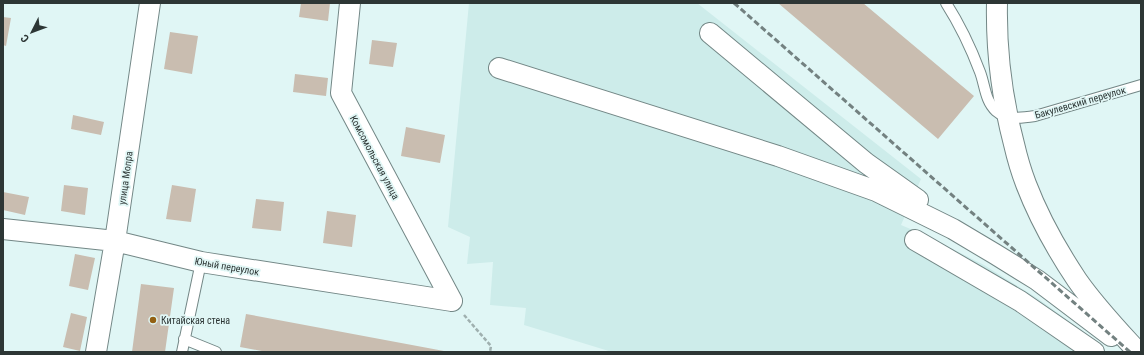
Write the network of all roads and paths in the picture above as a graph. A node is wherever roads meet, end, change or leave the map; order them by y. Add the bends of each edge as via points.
1 (150, 3) edge
2 (350, 3) edge
3 (946, 3) edge
4 (997, 3) edge
5 (710, 33) dead end
6 (499, 68) dead end
7 (1141, 85) edge
8 (1008, 117) junction
9 (3, 229) edge
10 (915, 240) dead end
11 (115, 242) junction
12 (995, 254) junction
13 (201, 262) junction
14 (452, 301) junction
15 (1111, 336) dead end
16 (184, 339) junction
17 (96, 352) edge
18 (182, 352) edge
19 (216, 352) edge
20 (490, 352) edge
21 (1094, 352) edge
22 (1138, 352) edge

1 - 11 street, улица Мопра
2 - 14 street, Комсомольская улица via 341,93
3 - 8 lane via 967,41 990,104 997,112
4 - 8 street via 1003,97
5 - 12 street via 866,164
6 - 12 street via 744,145 876,191 953,229
7 - 8 lane, Бакулевский переулок via 1035,116
8 - 22 street via 1026,184 1049,233 1078,281
9 - 11 street, Юный переулок
10 - 21 street via 1020,301
11 - 13 street, Юный переулок
11 - 17 street, улица Мопра
12 - 15 street via 1037,280
13 - 14 street, Юный переулок
13 - 16 lane
14 - 20 path via 491,346
16 - 18 lane
16 - 19 lane

